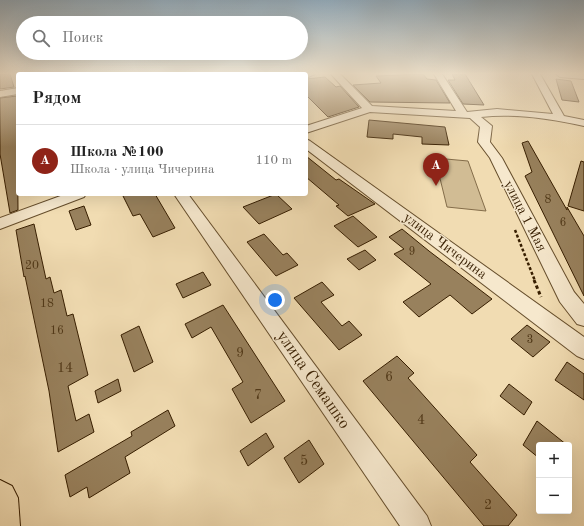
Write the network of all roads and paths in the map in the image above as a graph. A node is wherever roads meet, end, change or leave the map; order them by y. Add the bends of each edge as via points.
1 (358, 99) edge
2 (456, 99) edge
3 (549, 99) edge
4 (369, 110) junction
5 (468, 115) junction
6 (560, 118) junction
7 (584, 123) edge
8 (308, 129) edge
9 (308, 144) edge
10 (74, 196) edge
11 (182, 196) edge
12 (0, 224) edge
13 (515, 229) dead end
14 (584, 318) edge
15 (545, 320) junction
16 (584, 349) edge
17 (0, 498) edge
18 (2, 526) edge
19 (417, 526) edge

1 - 4 street
2 - 5 street, улица 1 Мая
3 - 6 street
4 - 5 street
4 - 8 street
5 - 6 street via 498,112
5 - 14 street, улица 1 Мая via 486,126 484,142 496,158 567,297
6 - 7 street
9 - 15 street, улица Чичерина
10 - 12 street
11 - 19 street, улица Семашко
13 - 15 path via 543,302
15 - 16 street, улица Чичерина
17 - 18 main road

